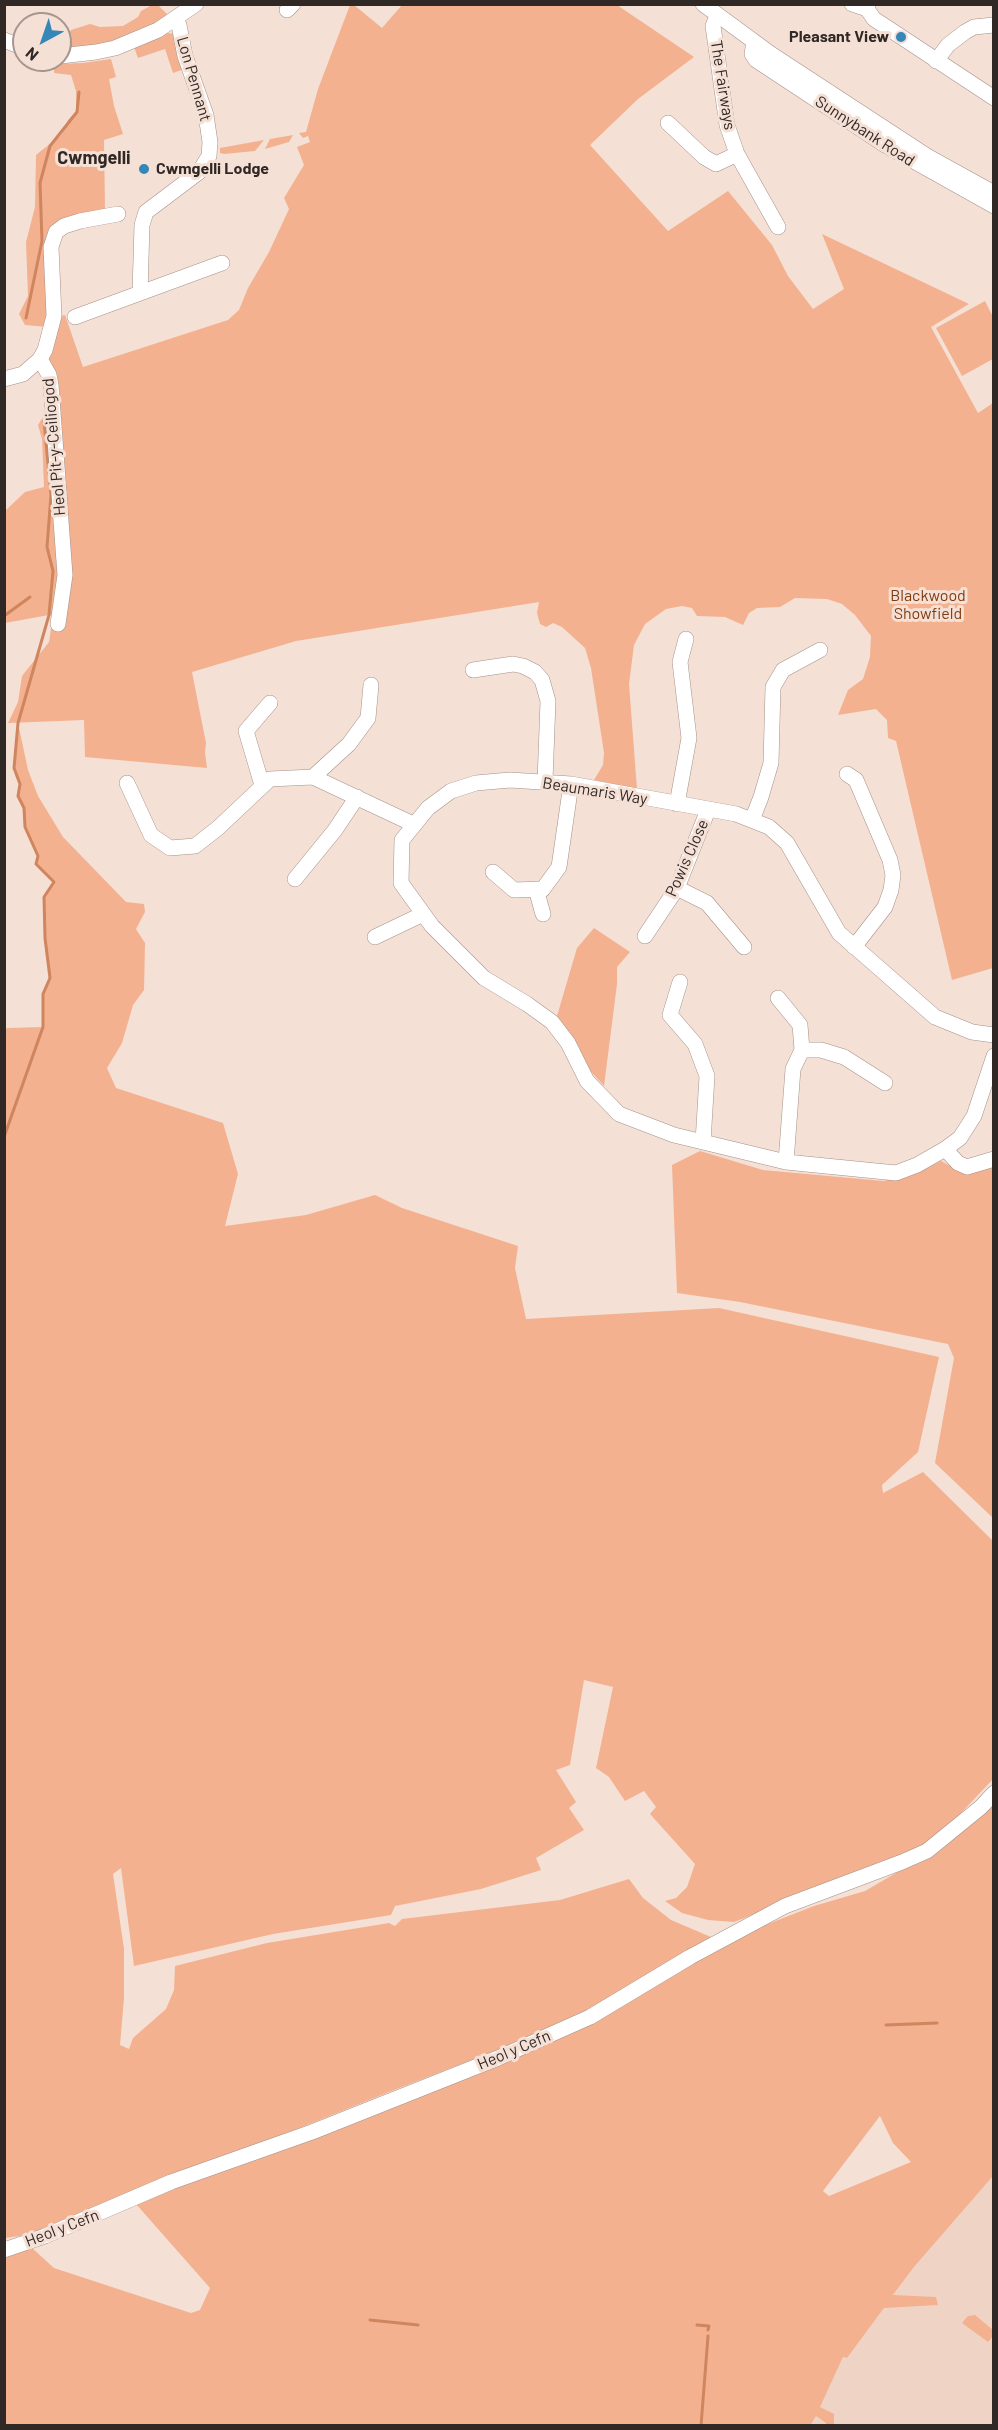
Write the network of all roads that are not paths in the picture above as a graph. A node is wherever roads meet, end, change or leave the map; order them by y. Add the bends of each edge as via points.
1 (196, 4) edge
2 (703, 4) edge
3 (852, 4) edge
4 (868, 7) edge
5 (717, 16) junction
6 (176, 20) junction
7 (993, 25) edge
8 (754, 42) junction
9 (72, 55) edge
10 (936, 61) junction
11 (993, 98) edge
12 (668, 123) dead end
13 (737, 154) junction
14 (993, 193) edge
15 (993, 206) edge
16 (118, 214) junction
17 (144, 217) junction
18 (778, 227) dead end
19 (67, 232) dead end
20 (222, 262) dead end
21 (140, 293) junction
22 (75, 317) dead end
23 (40, 359) junction
24 (4, 379) edge
25 (58, 624) dead end
26 (686, 639) dead end
27 (820, 650) dead end
28 (482, 673) dead end
29 (371, 685) dead end
30 (270, 703) dead end
31 (856, 774) dead end
32 (313, 777) junction
33 (545, 781) junction
34 (127, 783) dead end
35 (571, 784) junction
36 (262, 785) junction
37 (357, 797) junction
38 (677, 804) junction
39 (708, 810) junction
40 (752, 820) junction
41 (413, 824) junction
42 (493, 872) dead end
43 (295, 879) dead end
44 (677, 888) junction
45 (536, 889) junction
46 (423, 914) junction
47 (543, 914) dead end
48 (645, 936) dead end
49 (375, 937) dead end
50 (744, 947) dead end
51 (854, 947) junction
52 (680, 982) dead end
53 (778, 998) dead end
54 (993, 1035) edge
55 (802, 1050) junction
56 (993, 1056) edge
57 (876, 1081) dead end
58 (703, 1142) junction
59 (945, 1149) junction
60 (993, 1159) edge
61 (786, 1162) junction
62 (993, 1792) edge
63 (4, 2250) edge

1 - 6 street
2 - 5 street, Sunnybank Road
3 - 4 street
4 - 10 street via 873,19
5 - 8 street, Sunnybank Road
5 - 13 street, The Fairways via 716,52 727,125
6 - 9 street via 115,48
6 - 17 street, Lon Pennant via 206,116 209,156 199,172
7 - 10 street via 974,27 957,36
8 - 14 street, Sunnybank Road via 927,156
8 - 15 street, Sunnybank Road via 752,54 756,60 885,145
10 - 11 street
12 - 13 street via 716,164
13 - 18 street, The Fairways
16 - 17 street
16 - 19 street via 111,222
16 - 23 street, Heol Pit-y-Ceiliogod via 80,221 56,232 51,247 54,316
17 - 21 street
20 - 21 street
21 - 22 street
23 - 24 street via 23,374
23 - 25 street, Heol Pit-y-Ceiliogod via 51,386 65,575
26 - 38 street via 680,662 689,738
27 - 40 street via 801,651 773,687 771,763
28 - 33 street via 502,665 523,666 542,680 548,701
29 - 32 street via 368,718 350,744
30 - 36 street via 246,731
31 - 51 street via 891,860 893,875 885,907
32 - 36 street via 270,779
32 - 37 street
33 - 35 street, Beaumaris Way
33 - 41 street, Beaumaris Way via 476,783 452,791
34 - 36 street via 151,835 170,848 195,846
35 - 38 street, Beaumaris Way
35 - 45 street via 559,867 543,889
37 - 41 street
37 - 43 street
38 - 39 street, Beaumaris Way
39 - 40 street, Beaumaris Way
39 - 44 street, Powis Close
40 - 51 street, Beaumaris Way via 769,827 787,843 839,933
41 - 46 street, Beaumaris Way via 402,840 401,883
42 - 45 street via 514,890
44 - 48 street, Powis Close
44 - 50 street via 707,903
45 - 47 street
46 - 49 street
46 - 58 street, Beaumaris Way via 484,978 552,1022 568,1043 587,1081 619,1114
51 - 54 street, Beaumaris Way via 936,1017 972,1032
52 - 58 street via 670,1015 695,1044 707,1076
53 - 55 street via 800,1025
55 - 57 street via 832,1053 851,1061
55 - 61 street via 793,1069
56 - 59 street via 974,1116 960,1138
58 - 61 street
59 - 60 street via 967,1167
59 - 61 street via 896,1173
62 - 63 street, Heol y Cefn via 981,1807 927,1851 785,1906 590,2017 312,2132 171,2182

